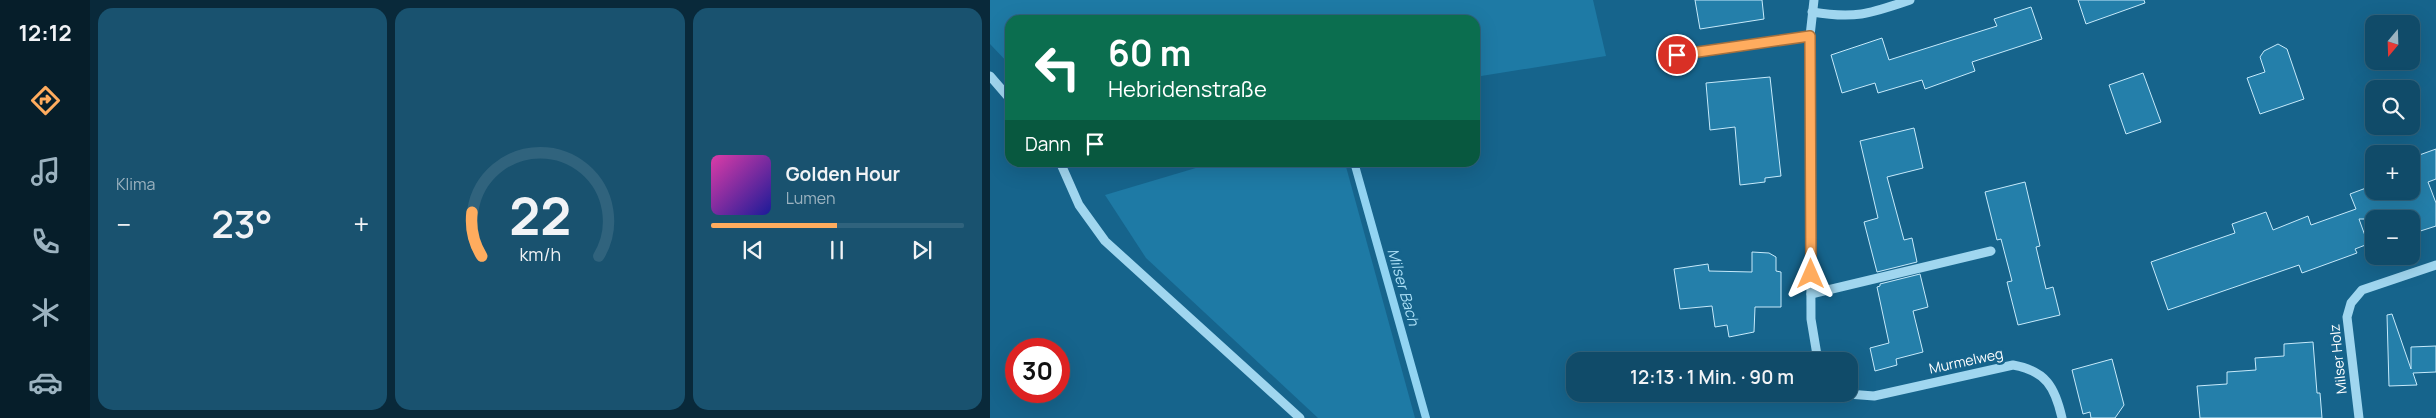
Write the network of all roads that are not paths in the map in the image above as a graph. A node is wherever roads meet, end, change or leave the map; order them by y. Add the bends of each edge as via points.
1 (1814, 0) edge
2 (1910, 0) edge
3 (1812, 12) junction
4 (1810, 36) junction
5 (1677, 55) dead end
6 (990, 76) edge
7 (1005, 93) edge
8 (1062, 167) edge
9 (1991, 251) dead end
10 (2436, 265) edge
11 (1811, 294) junction
12 (1816, 352) edge
13 (1858, 395) edge
14 (1300, 418) edge
15 (2062, 418) edge
16 (2359, 418) edge

1 - 3 street
2 - 3 street via 1872,14 1842,17
3 - 4 street
4 - 5 street
4 - 11 street
6 - 7 street
8 - 14 street via 1079,205 1105,241
9 - 11 street
10 - 16 street, Milser Holz via 2362,290 2351,303 2347,317
11 - 12 street
13 - 15 street, Murmelweg via 1874,396 2013,365 2031,368 2048,382 2058,398

